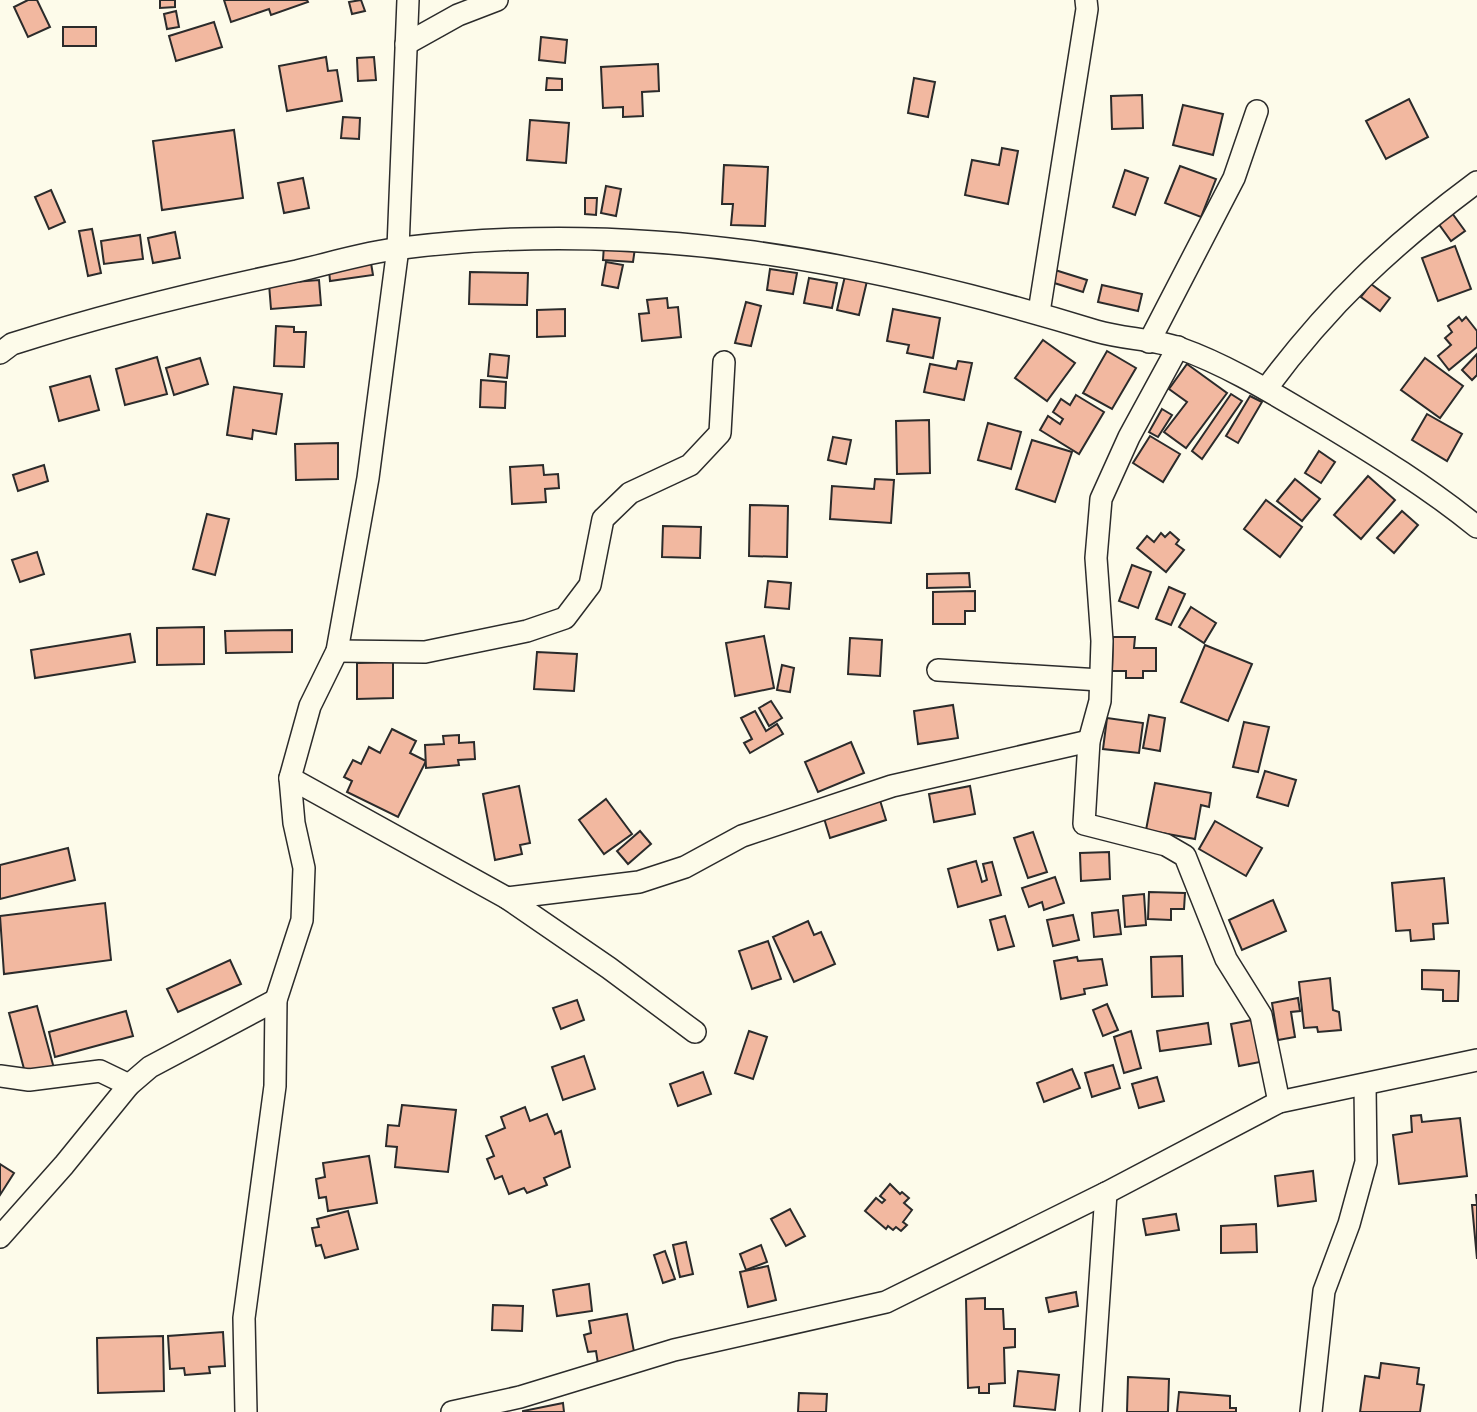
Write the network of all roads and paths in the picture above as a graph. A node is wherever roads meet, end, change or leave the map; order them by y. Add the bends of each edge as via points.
1 (408, 0) edge
2 (497, 0) edge
3 (1086, 0) edge
4 (406, 44) junction
5 (1257, 111) dead end
6 (1477, 181) edge
7 (398, 248) junction
8 (1039, 312) junction
9 (1149, 342) junction
10 (4, 345) edge
11 (1178, 347) junction
12 (724, 362) dead end
13 (1266, 389) junction
14 (1477, 527) edge
15 (337, 651) junction
16 (938, 670) dead end
17 (1100, 680) junction
18 (1089, 741) junction
19 (290, 778) junction
20 (507, 898) junction
21 (276, 1000) junction
22 (695, 1032) dead end
23 (1477, 1060) edge
24 (0, 1076) edge
25 (129, 1085) junction
26 (1365, 1086) junction
27 (1279, 1102) junction
28 (1106, 1194) junction
29 (0, 1237) edge
30 (246, 1412) edge
31 (452, 1412) edge
32 (1091, 1412) edge
33 (1311, 1412) edge

1 - 4 street
2 - 4 street
3 - 8 street
4 - 7 street
5 - 9 street via 1234,178
6 - 13 street via 1411,231 1352,286
7 - 8 street via 591,237 691,244 801,257 895,275
7 - 10 street via 122,310
7 - 15 street via 368,478
8 - 9 street via 1101,333
9 - 11 street
11 - 13 street
11 - 17 street via 1101,499 1096,558
12 - 15 street via 720,433 690,465 630,493 603,519 590,585 565,618 527,631 425,652
13 - 14 street via 1396,467
15 - 19 street via 310,706
16 - 17 street
17 - 18 street via 1100,701
18 - 20 street via 892,786 742,836 685,867 639,882
18 - 27 street via 1084,824 1166,845 1185,856 1226,959 1261,1015
19 - 20 street
19 - 21 street via 304,868 302,920
20 - 22 street
21 - 25 street via 150,1067
21 - 30 street via 275,1086 244,1318
23 - 26 street
24 - 25 street via 29,1080 100,1071
25 - 29 street
26 - 27 street
26 - 33 street via 1366,1162 1324,1291
27 - 28 street
28 - 31 street via 886,1302 674,1350
28 - 32 street

